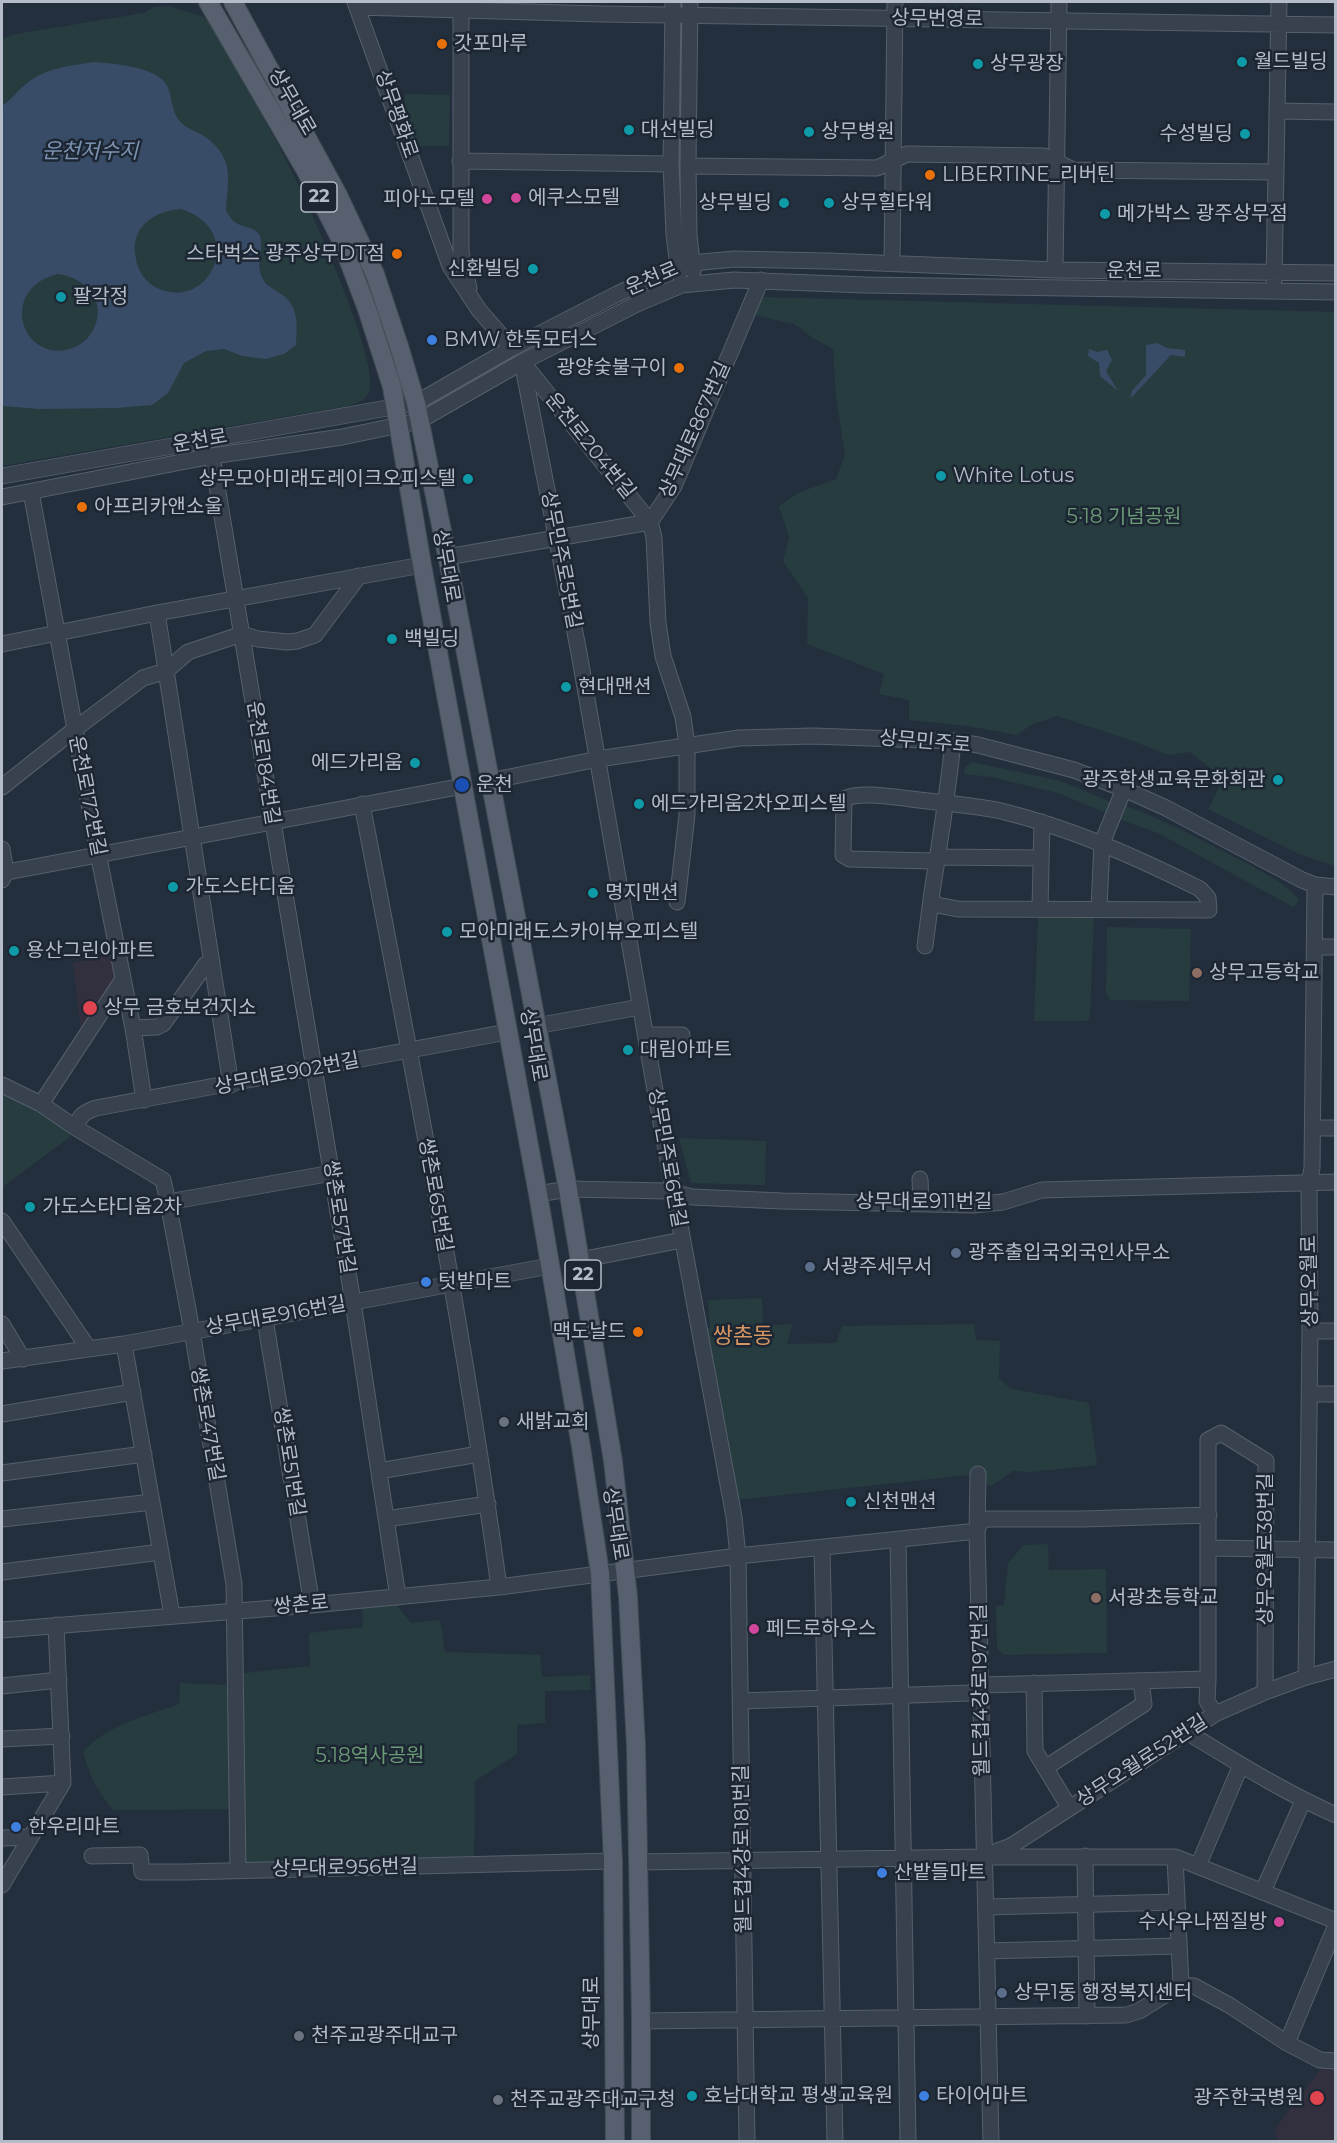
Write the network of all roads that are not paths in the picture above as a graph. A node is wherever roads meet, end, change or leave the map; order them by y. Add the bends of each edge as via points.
1 (208, 2) edge
2 (233, 2) edge
3 (895, 2) edge
4 (1059, 2) edge
5 (1279, 2) edge
6 (357, 4) edge
7 (461, 6) edge
8 (673, 8) edge
9 (690, 8) edge
10 (895, 19) junction
11 (1059, 22) junction
12 (1279, 24) junction
13 (1335, 25) edge
14 (1277, 111) junction
15 (1335, 112) edge
16 (894, 160) junction
17 (460, 161) junction
18 (1057, 162) junction
19 (671, 164) junction
20 (688, 166) junction
21 (1275, 172) junction
22 (692, 263) junction
23 (892, 263) junction
24 (677, 266) junction
25 (1055, 270) junction
26 (1274, 272) junction
27 (1335, 273) edge
28 (761, 280) junction
29 (688, 284) junction
30 (1274, 290) junction
31 (1335, 292) edge
32 (471, 297) junction
33 (512, 348) junction
34 (522, 362) junction
35 (416, 403) junction
36 (396, 407) junction
37 (419, 422) junction
38 (399, 425) junction
39 (212, 456) junction
40 (2, 476) edge
41 (31, 492) junction
42 (2, 496) edge
43 (650, 522) junction
44 (557, 537) junction
45 (447, 557) junction
46 (422, 565) junction
47 (359, 576) junction
48 (236, 598) junction
49 (157, 613) junction
50 (57, 632) junction
51 (242, 634) junction
52 (2, 644) edge
53 (166, 671) junction
54 (75, 729) junction
55 (953, 741) junction
56 (687, 745) junction
57 (598, 759) junction
58 (490, 781) junction
59 (2, 786) edge
60 (463, 786) junction
61 (1124, 789) junction
62 (362, 804) junction
63 (946, 804) junction
64 (273, 821) junction
65 (1042, 822) junction
66 (193, 836) junction
67 (1102, 843) junction
68 (2, 849) edge
69 (98, 853) junction
70 (937, 858) junction
71 (1041, 858) junction
72 (3, 875) edge
73 (1315, 885) junction
74 (1335, 887) edge
75 (931, 899) junction
76 (677, 902) dead end
77 (1040, 908) junction
78 (1100, 908) junction
79 (925, 946) dead end
80 (1315, 947) junction
81 (1335, 947) edge
82 (212, 962) junction
83 (123, 979) junction
84 (640, 1007) junction
85 (536, 1026) junction
86 (133, 1028) junction
87 (507, 1032) junction
88 (645, 1035) junction
89 (682, 1035) dead end
90 (410, 1051) junction
91 (314, 1069) junction
92 (2, 1085) edge
93 (231, 1085) junction
94 (144, 1100) junction
95 (41, 1104) junction
96 (76, 1128) junction
97 (1313, 1128) junction
98 (1335, 1128) edge
99 (332, 1173) junction
100 (920, 1179) dead end
101 (1335, 1182) edge
102 (1309, 1183) junction
103 (568, 1189) junction
104 (674, 1193) junction
105 (538, 1194) junction
106 (168, 1202) junction
107 (921, 1203) junction
108 (2, 1221) edge
109 (682, 1240) junction
110 (580, 1260) junction
111 (550, 1266) junction
112 (450, 1284) junction
113 (353, 1302) junction
114 (265, 1319) junction
115 (2, 1324) edge
116 (192, 1331) junction
117 (1310, 1331) junction
118 (1335, 1331) edge
119 (124, 1344) junction
120 (89, 1349) junction
121 (23, 1359) junction
122 (2, 1361) edge
123 (133, 1392) junction
124 (1310, 1394) junction
125 (1335, 1394) edge
126 (2, 1414) edge
127 (144, 1454) junction
128 (479, 1454) junction
129 (379, 1471) junction
130 (2, 1473) edge
131 (978, 1474) dead end
132 (152, 1502) junction
133 (488, 1504) junction
134 (1209, 1515) junction
135 (386, 1519) junction
136 (2, 1520) edge
137 (977, 1531) junction
138 (898, 1540) junction
139 (822, 1548) junction
140 (1208, 1548) junction
141 (1266, 1549) junction
142 (1308, 1550) junction
143 (1335, 1551) edge
144 (161, 1552) junction
145 (738, 1556) junction
146 (625, 1570) junction
147 (2, 1572) edge
148 (600, 1573) junction
149 (499, 1587) junction
150 (398, 1597) junction
151 (312, 1605) junction
152 (235, 1610) junction
153 (172, 1615) junction
154 (56, 1625) junction
155 (2, 1630) edge
156 (1335, 1670) edge
157 (1306, 1677) junction
158 (1208, 1679) junction
159 (59, 1680) junction
160 (1141, 1681) junction
161 (1034, 1683) junction
162 (982, 1685) junction
163 (2, 1686) edge
164 (1265, 1692) junction
165 (902, 1696) junction
166 (825, 1698) junction
167 (741, 1701) junction
168 (1215, 1714) junction
169 (1190, 1730) junction
170 (62, 1736) junction
171 (2, 1739) edge
172 (1241, 1765) junction
173 (1045, 1768) junction
174 (63, 1783) junction
175 (2, 1787) edge
176 (1303, 1801) junction
177 (1069, 1807) junction
178 (1335, 1815) edge
179 (29, 1837) junction
180 (2, 1838) edge
181 (92, 1856) dead end
182 (1084, 1856) junction
183 (984, 1857) junction
184 (1175, 1857) junction
185 (904, 1858) junction
186 (829, 1859) junction
187 (743, 1860) junction
188 (613, 1861) junction
189 (638, 1862) junction
190 (1198, 1866) junction
191 (238, 1870) junction
192 (2, 1885) edge
193 (1263, 1891) junction
194 (1176, 1902) junction
195 (1085, 1905) junction
196 (986, 1907) junction
197 (1335, 1923) edge
198 (1178, 1946) junction
199 (1086, 1948) junction
200 (987, 1951) junction
201 (1181, 1985) junction
202 (1087, 2016) junction
203 (906, 2018) junction
204 (988, 2018) junction
205 (832, 2019) junction
206 (745, 2020) junction
207 (641, 2021) junction
208 (1287, 2043) junction
209 (1335, 2061) edge
210 (615, 2142) edge
211 (641, 2142) edge
212 (747, 2142) edge
213 (835, 2142) edge
214 (908, 2142) edge
215 (991, 2142) edge

1 - 36 main road, 상무대로 / 22 via 306,171 341,240 386,365
2 - 35 main road, 상무대로 / 22 via 356,231 386,305
3 - 10 street
4 - 11 street
5 - 12 street
6 - 7 street, 상무번영로
6 - 32 street, 상무평화로 via 450,266
7 - 8 street, 상무번영로
7 - 17 street
8 - 9 street, 상무번영로
8 - 19 street
9 - 10 street, 상무번영로
9 - 20 street
10 - 11 street, 상무번영로
10 - 16 street
11 - 12 street, 상무번영로
11 - 18 street
12 - 13 street, 상무번영로
12 - 14 street
14 - 15 street
14 - 21 street
16 - 18 street via 907,154 1044,156
16 - 20 street via 877,168
16 - 23 street
17 - 19 street
17 - 32 street via 460,252
18 - 21 street via 1074,170
18 - 25 street
19 - 24 street
20 - 22 street
21 - 26 street
22 - 23 street, 운천로 via 734,259
22 - 24 street, 운천로
22 - 29 street
23 - 25 street, 운천로
24 - 29 street
24 - 33 street, 운천로
25 - 26 street, 운천로
26 - 27 street, 운천로
26 - 30 street
28 - 29 street, 운천로
28 - 30 street, 운천로 via 1008,288
28 - 43 street, 상무대로867번길 via 674,486
29 - 34 street, 운천로 via 639,303
30 - 31 street, 운천로
32 - 33 street, 상무평화로
33 - 35 street, 운천로
34 - 37 street, 운천로
34 - 43 street, 운천로204번길
34 - 44 street, 상무민주로5번길
35 - 36 street, 운천로
35 - 37 main road, 상무대로 / 22
36 - 38 main road, 상무대로 / 22
36 - 40 street, 운천로
37 - 38 street, 운천로
37 - 45 main road, 상무대로 / 22
38 - 39 street, 운천로
38 - 46 main road, 상무대로 / 22
39 - 41 street, 운천로
39 - 48 street, 운천로184번길
41 - 42 street, 운천로
41 - 50 street, 운천로172번길
43 - 44 street, 상무대로867번길
43 - 56 street, 운천로204번길 via 663,656 683,717
44 - 45 street, 상무대로867번길
44 - 57 street, 상무민주로5번길
45 - 58 main road, 상무대로 / 22
46 - 47 street
46 - 60 main road, 상무대로 / 22
47 - 48 street
47 - 51 street via 315,635 297,641
48 - 49 street
48 - 51 street, 운천로184번길
49 - 50 street
49 - 53 street
50 - 52 street
50 - 54 street, 운천로172번길
51 - 53 street via 188,652
51 - 64 street, 운천로184번길
53 - 54 street via 143,678
53 - 66 street
54 - 59 street
54 - 69 street, 운천로172번길
55 - 56 street, 상무민주로 via 794,736
55 - 61 street, 상무민주로 via 1074,770
55 - 63 street
56 - 57 street, 상무민주로
56 - 76 street, 운천로204번길 via 685,841
57 - 58 street, 상무민주로
57 - 84 street, 상무민주로6번길
58 - 85 main road, 상무대로 / 22
60 - 62 street
60 - 87 main road, 상무대로 / 22
61 - 67 street
61 - 73 street, 상무민주로
62 - 64 street
62 - 90 street, 쌍촌로65번길
63 - 65 street
63 - 70 street
63 - 70 street via 890,797 851,796 844,800 843,855 850,859
64 - 66 street
64 - 91 street, 운천로184번길
65 - 67 street
65 - 71 street
66 - 69 street
66 - 82 street
67 - 78 street
67 - 78 street via 1200,890 1208,898 1209,910
68 - 72 street
69 - 72 street
69 - 83 street, 운천로172번길
70 - 71 street
70 - 75 street
71 - 77 street
73 - 74 street, 상무민주로
73 - 80 street, 상무오월로
75 - 77 street via 937,905 958,909
75 - 79 street
77 - 78 street
80 - 81 street
80 - 97 street, 상무오월로
82 - 86 street via 206,964 163,1024
82 - 93 street
83 - 86 street, 운천로172번길
83 - 95 street
84 - 85 street
84 - 88 street, 상무민주로6번길
85 - 103 main road, 상무대로 / 22
86 - 94 street, 운천로172번길
87 - 90 street, 상무대로902번길
87 - 105 main road, 상무대로 / 22
88 - 89 street
88 - 104 street, 상무민주로6번길
90 - 91 street, 상무대로902번길
90 - 112 street, 쌍촌로65번길
91 - 93 street, 상무대로902번길
91 - 99 street, 쌍촌로57번길
92 - 95 street, 쌍촌로47번길
93 - 94 street, 상무대로902번길
94 - 96 street, 상무대로902번길 via 87,1111 78,1118
95 - 96 street, 쌍촌로47번길
96 - 106 street, 쌍촌로47번길 via 163,1180
97 - 98 street
97 - 102 street, 상무오월로
99 - 106 street
99 - 113 street, 쌍촌로57번길
100 - 107 street
101 - 102 street, 상무대로911번길
102 - 107 street, 상무대로911번길 via 1042,1190 988,1204
102 - 117 street, 상무오월로
103 - 104 street, 상무대로911번길
103 - 105 street, 상무대로911번길
103 - 110 main road, 상무대로 / 22
104 - 107 street, 상무대로911번길 via 782,1202
104 - 109 street, 상무민주로6번길
105 - 111 main road, 상무대로 / 22
106 - 116 street, 쌍촌로47번길
108 - 120 street
109 - 110 street
109 - 145 street, 상무민주로6번길
110 - 146 main road, 상무대로 / 22 via 609,1433
111 - 112 street, 상무대로916번길
111 - 148 main road, 상무대로 / 22
112 - 113 street, 상무대로916번길
112 - 128 street, 쌍촌로65번길
113 - 114 street, 상무대로916번길
113 - 129 street, 쌍촌로57번길
114 - 116 street, 상무대로916번길
114 - 151 street, 쌍촌로51번길
115 - 121 street
116 - 119 street, 상무대로916번길
116 - 152 street, 쌍촌로47번길
117 - 118 street
117 - 124 street, 상무오월로
119 - 120 street, 상무대로916번길
119 - 123 street
120 - 121 street, 상무대로916번길
121 - 122 street, 상무대로916번길
123 - 126 street
123 - 127 street
124 - 125 street
124 - 142 street, 상무오월로
127 - 130 street
127 - 132 street
128 - 129 street
128 - 133 street, 쌍촌로65번길
129 - 135 street, 쌍촌로57번길
131 - 137 street, 월드컵4강로197번길
132 - 136 street
132 - 144 street
133 - 135 street
133 - 149 street, 쌍촌로65번길
134 - 137 street via 987,1519 980,1522
134 - 140 street, 상무오월로38번길
134 - 141 street, 상무오월로38번길 via 1208,1440 1221,1433 1266,1461
135 - 150 street, 쌍촌로57번길
137 - 138 street, 쌍촌로
137 - 162 street, 월드컵4강로197번길
138 - 139 street, 쌍촌로
138 - 165 street
139 - 145 street, 쌍촌로
139 - 166 street
140 - 141 street
140 - 158 street, 상무오월로38번길
141 - 142 street
141 - 164 street, 상무오월로38번길
142 - 143 street
142 - 157 street, 상무오월로
144 - 147 street
144 - 153 street
145 - 146 street, 쌍촌로
145 - 167 street, 월드컵4강로181번길
146 - 148 street, 쌍촌로
146 - 189 main road, 상무대로 / 22 via 636,1746
148 - 149 street, 쌍촌로
148 - 188 main road, 상무대로 / 22
149 - 150 street, 쌍촌로
150 - 151 street, 쌍촌로
151 - 152 street, 쌍촌로
152 - 153 street, 쌍촌로
152 - 191 street, 쌍촌로47번길
153 - 154 street, 쌍촌로
154 - 155 street, 쌍촌로
154 - 159 street
156 - 157 street, 상무오월로52번길
157 - 164 street, 상무오월로52번길
158 - 160 street
158 - 168 street, 상무오월로38번길 via 1207,1701
159 - 163 street
159 - 170 street
160 - 161 street
160 - 173 street via 1144,1704
161 - 162 street
161 - 173 street via 1035,1751
162 - 165 street via 970,1693
162 - 183 street, 월드컵4강로197번길
164 - 168 street, 상무오월로52번길
165 - 166 street
165 - 185 street
166 - 167 street
166 - 186 street
167 - 187 street, 월드컵4강로181번길
168 - 169 street, 상무오월로52번길
169 - 172 street
169 - 177 street, 상무오월로52번길
170 - 171 street
170 - 174 street
172 - 176 street
172 - 190 street
173 - 177 street
174 - 175 street
174 - 179 street
176 - 178 street
176 - 193 street
177 - 183 street, 상무오월로52번길 via 1011,1846
179 - 180 street
179 - 192 street
181 - 191 street, 상무대로956번길 via 140,1855 142,1872
182 - 183 street
182 - 184 street
182 - 195 street
183 - 185 street
183 - 196 street, 월드컵4강로197번길
184 - 190 street
184 - 194 street
185 - 186 street
185 - 203 street
186 - 187 street
186 - 205 street
187 - 189 street
187 - 206 street, 월드컵4강로181번길
188 - 191 street, 상무대로956번길
188 - 210 main road, 상무대로 / 22
189 - 207 main road, 상무대로 / 22
190 - 193 street
193 - 197 street
194 - 195 street
194 - 198 street
195 - 196 street
195 - 199 street
196 - 200 street, 월드컵4강로197번길
197 - 208 street
198 - 199 street
198 - 201 street
199 - 200 street
199 - 202 street
200 - 204 street, 월드컵4강로197번길
201 - 202 street via 1139,2011
201 - 208 street via 1194,1986
202 - 204 street
203 - 204 street
203 - 205 street
203 - 214 street
204 - 215 street, 월드컵4강로197번길
205 - 206 street
205 - 213 street
206 - 207 street
206 - 212 street, 월드컵4강로181번길
207 - 211 main road, 상무대로 / 22
208 - 209 street via 1320,2060

